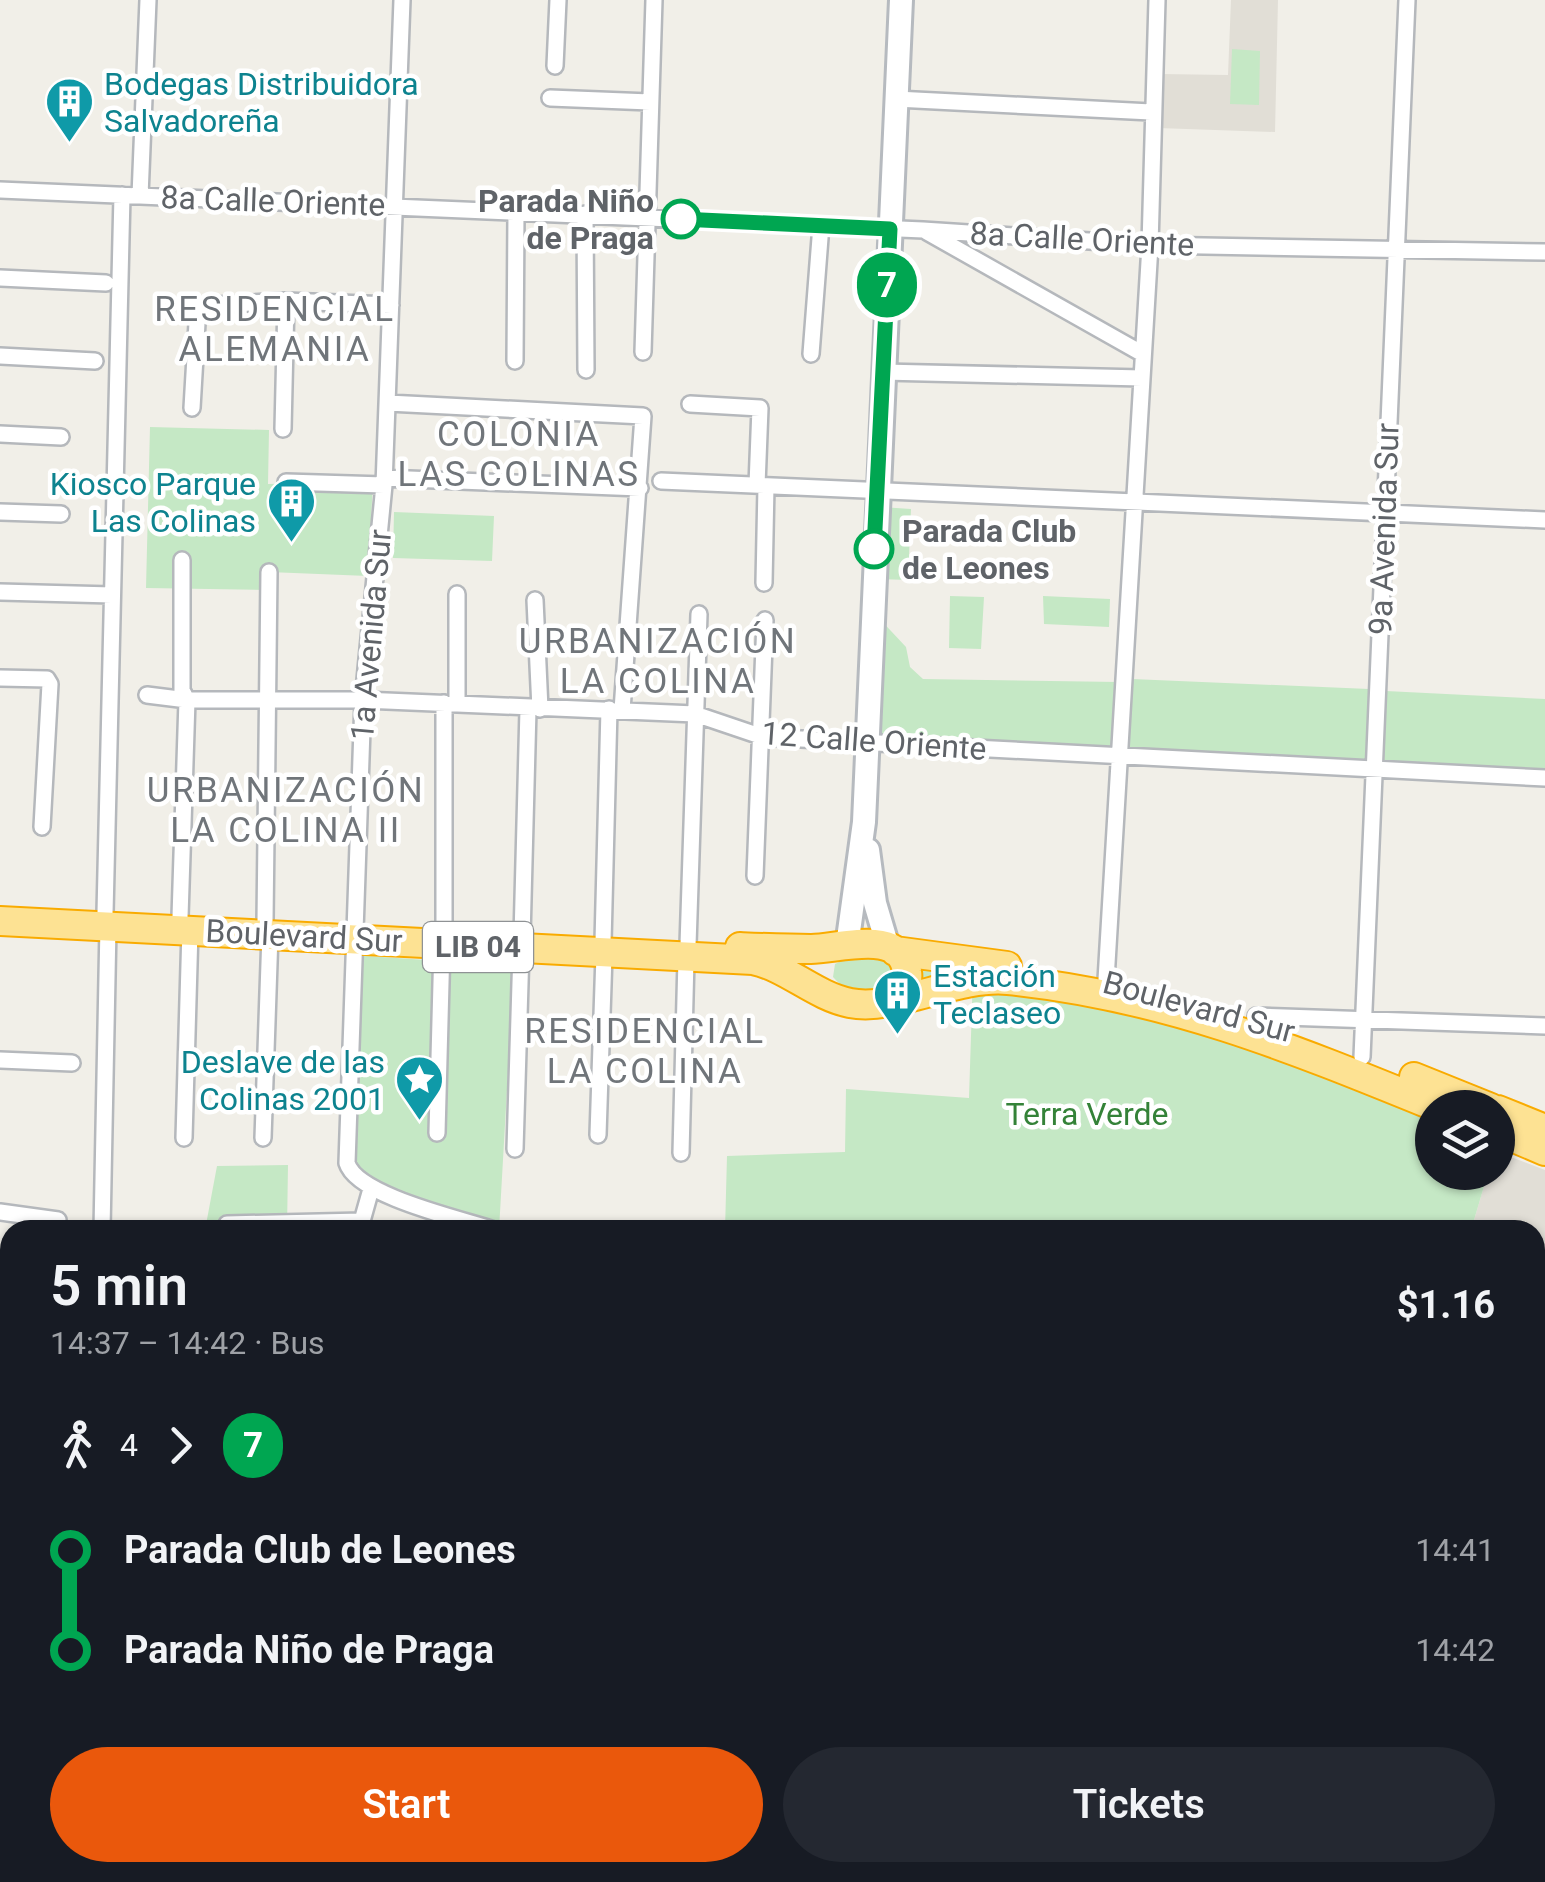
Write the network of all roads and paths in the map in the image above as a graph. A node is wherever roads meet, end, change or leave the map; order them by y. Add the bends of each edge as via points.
1 (148, 0) edge
2 (402, 0) edge
3 (558, 0) edge
4 (654, 0) edge
5 (901, 0) edge
6 (1157, 0) edge
7 (1407, 0) edge
8 (555, 66) dead end
9 (550, 98) dead end
10 (896, 99) junction
11 (650, 102) junction
12 (1152, 112) junction
13 (0, 190) edge
14 (122, 195) junction
15 (140, 196) junction
16 (394, 206) junction
17 (516, 211) junction
18 (585, 214) junction
19 (648, 217) junction
20 (821, 225) junction
21 (890, 229) junction
22 (924, 230) junction
23 (1150, 245) junction
24 (1396, 246) junction
25 (1545, 252) edge
26 (0, 278) edge
27 (106, 283) dead end
28 (286, 301) junction
29 (391, 305) junction
30 (643, 352) dead end
31 (811, 354) dead end
32 (1143, 354) junction
33 (0, 356) edge
34 (94, 361) dead end
35 (516, 361) dead end
36 (586, 370) dead end
37 (883, 372) junction
38 (1142, 378) junction
39 (388, 404) junction
40 (690, 404) dead end
41 (192, 408) dead end
42 (283, 429) dead end
43 (0, 434) edge
44 (62, 437) dead end
45 (384, 481) junction
46 (661, 481) dead end
47 (286, 482) dead end
48 (761, 485) junction
49 (640, 488) junction
50 (877, 490) junction
51 (1134, 502) junction
52 (0, 512) edge
53 (1385, 513) junction
54 (61, 514) dead end
55 (1545, 520) edge
56 (182, 560) dead end
57 (269, 572) dead end
58 (764, 583) dead end
59 (0, 592) edge
60 (458, 594) dead end
61 (112, 595) junction
62 (534, 600) dead end
63 (700, 614) dead end
64 (766, 620) dead end
65 (0, 678) edge
66 (147, 695) dead end
67 (187, 700) junction
68 (265, 700) junction
69 (363, 700) junction
70 (450, 704) junction
71 (534, 709) junction
72 (616, 710) junction
73 (695, 714) junction
74 (764, 737) junction
75 (866, 744) junction
76 (1120, 756) junction
77 (1374, 770) junction
78 (1545, 778) edge
79 (864, 822) junction
80 (42, 828) dead end
81 (755, 876) dead end
82 (0, 906) edge
83 (107, 920) junction
84 (0, 921) edge
85 (185, 923) junction
86 (268, 928) junction
87 (354, 933) junction
88 (443, 938) junction
89 (522, 943) junction
90 (842, 947) junction
91 (603, 948) junction
92 (892, 949) junction
93 (687, 952) junction
94 (1106, 980) junction
95 (894, 998) junction
96 (840, 1000) junction
97 (1256, 1016) junction
98 (1367, 1020) junction
99 (1545, 1026) edge
100 (1362, 1057) junction
101 (0, 1060) edge
102 (72, 1063) dead end
103 (1446, 1090) edge
104 (1415, 1099) edge
105 (1515, 1118) edge
106 (1545, 1130) edge
107 (437, 1132) dead end
108 (598, 1135) dead end
109 (184, 1138) dead end
110 (263, 1138) dead end
111 (1515, 1138) edge
112 (515, 1148) dead end
113 (1545, 1150) edge
114 (681, 1153) dead end
115 (371, 1189) junction
116 (0, 1212) edge
117 (58, 1220) edge
118 (102, 1220) edge
119 (362, 1220) edge
120 (464, 1220) edge

1 - 15 street
2 - 16 street, 1a Avenida Sur
3 - 8 street
4 - 11 street
5 - 10 street
6 - 12 street
7 - 24 street, 9a Avenida Sur
9 - 11 street
10 - 12 street
10 - 21 street
11 - 19 street
12 - 23 street
13 - 14 street, 8a Calle Oriente
14 - 15 street, 8a Calle Oriente
14 - 61 street
15 - 16 street, 8a Calle Oriente
16 - 17 street, 8a Calle Oriente
16 - 29 street, 1a Avenida Sur
17 - 18 street, 8a Calle Oriente
17 - 35 street
18 - 19 street, 8a Calle Oriente
18 - 36 street
19 - 20 street, 8a Calle Oriente
19 - 30 street
20 - 21 street, 8a Calle Oriente
20 - 31 street
21 - 22 street, 8a Calle Oriente
21 - 37 street
22 - 23 street, 8a Calle Oriente
22 - 32 street
23 - 24 street, 8a Calle Oriente
23 - 32 street
24 - 25 street, 8a Calle Oriente
24 - 53 street, 9a Avenida Sur
26 - 27 street
28 - 29 street
28 - 41 street via 206,303 194,310
28 - 42 street
29 - 39 street, 1a Avenida Sur
32 - 38 street
33 - 34 street
37 - 38 street
37 - 50 street
38 - 51 street
39 - 45 street, 1a Avenida Sur
39 - 49 street via 643,416
40 - 48 street via 760,408
43 - 44 street
45 - 47 street
45 - 49 street
45 - 69 street, 1a Avenida Sur
46 - 48 street
48 - 50 street
48 - 58 street
49 - 72 street
50 - 51 street
50 - 75 street
51 - 53 street
51 - 76 street
52 - 54 street
53 - 55 street
53 - 77 street, 9a Avenida Sur
56 - 67 street
57 - 68 street
59 - 61 street
60 - 70 street
61 - 83 street
62 - 71 street
63 - 73 street
64 - 74 street
65 - 80 street via 49,681
66 - 67 street, 12 Calle Oriente
67 - 68 street, 12 Calle Oriente
67 - 85 street
68 - 69 street, 12 Calle Oriente
68 - 86 street
69 - 70 street, 12 Calle Oriente
69 - 87 street, 1a Avenida Sur
70 - 71 street, 12 Calle Oriente
70 - 88 street
71 - 72 street, 12 Calle Oriente
71 - 89 street
72 - 73 street, 12 Calle Oriente
72 - 91 street
73 - 74 street, 12 Calle Oriente
73 - 93 street
74 - 75 street, 12 Calle Oriente
74 - 81 street
75 - 76 street, 12 Calle Oriente
75 - 79 street
76 - 77 street, 12 Calle Oriente
76 - 94 street
77 - 78 street, 12 Calle Oriente
77 - 98 street, 9a Avenida Sur
79 - 90 street
79 - 92 street via 876,903
82 - 83 highway, Boulevard Sur / LIB 04
83 - 84 highway, Boulevard Sur / LIB 04
83 - 85 highway, Boulevard Sur / LIB 04
83 - 118 street
85 - 86 highway, Boulevard Sur / LIB 04
85 - 109 street
86 - 87 highway, Boulevard Sur / LIB 04
86 - 110 street
87 - 88 highway, Boulevard Sur / LIB 04
87 - 115 street, 1a Avenida Sur via 348,1164 350,1174
88 - 89 highway, Boulevard Sur / LIB 04
88 - 107 street
89 - 91 highway, Boulevard Sur / LIB 04
89 - 112 street
90 - 92 highway, LIB 04
90 - 93 highway, Boulevard Sur / LIB 04
90 - 96 highway via 829,954 822,974
91 - 93 highway, Boulevard Sur / LIB 04
91 - 108 street
92 - 94 highway, Boulevard Sur / LIB 04
92 - 95 highway via 905,963 907,980
93 - 96 highway, Boulevard Sur / LIB 04 via 757,960
93 - 114 street
94 - 97 highway, Boulevard Sur / LIB 04
95 - 96 highway, LIB 04 via 868,1005
95 - 104 highway, Boulevard Sur / LIB 04 via 990,980 1130,999 1212,1019
97 - 98 street
97 - 100 highway, Boulevard Sur / LIB 04
98 - 99 street
98 - 100 street, 9a Avenida Sur
100 - 103 highway, Boulevard Sur / LIB 04
101 - 102 street
105 - 106 highway, Boulevard Sur / LIB 04
111 - 113 highway
115 - 119 street
115 - 120 street
116 - 117 street

